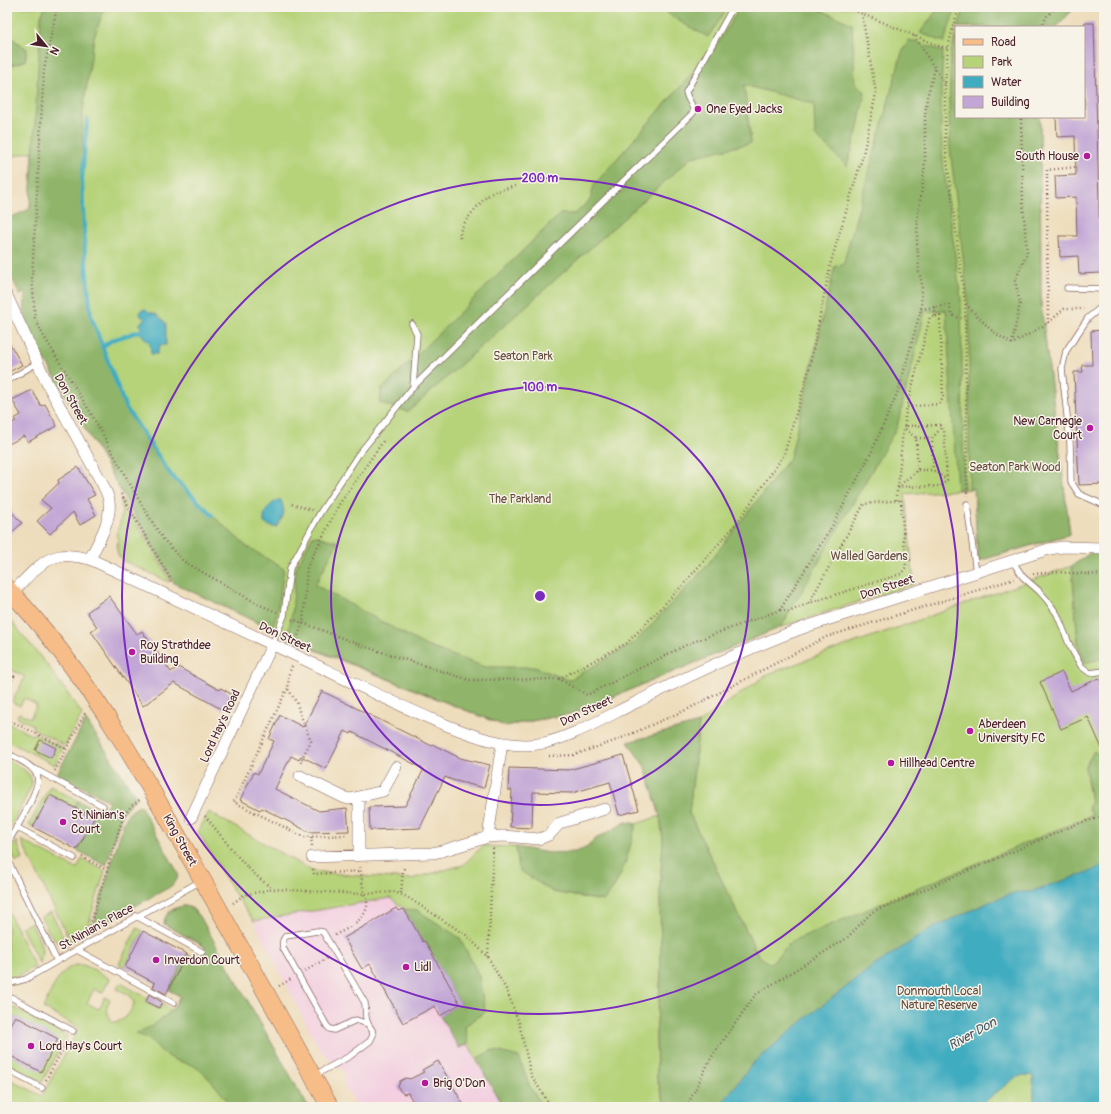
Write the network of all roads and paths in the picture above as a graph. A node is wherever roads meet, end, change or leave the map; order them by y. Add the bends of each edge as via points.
1 (57, 7) edge
2 (733, 7) edge
3 (846, 7) edge
4 (960, 7) edge
5 (1056, 7) edge
6 (862, 15) junction
7 (1042, 26) edge
8 (914, 36) junction
9 (948, 48) junction
10 (935, 69) junction
11 (945, 84) junction
12 (1021, 118) edge
13 (1076, 167) dead end
14 (516, 186) dead end
15 (460, 238) dead end
16 (1067, 288) dead end
17 (1104, 289) edge
18 (7, 296) edge
19 (1104, 302) edge
20 (965, 304) junction
21 (935, 307) junction
22 (1099, 308) junction
23 (921, 309) junction
24 (935, 316) junction
25 (965, 318) junction
26 (1048, 323) junction
27 (412, 324) dead end
28 (1012, 344) junction
29 (37, 364) junction
30 (7, 381) edge
31 (413, 387) junction
32 (907, 407) junction
33 (905, 427) junction
34 (942, 427) junction
35 (388, 435) dead end
36 (916, 438) junction
37 (932, 438) junction
38 (918, 470) junction
39 (933, 470) junction
40 (947, 480) junction
41 (898, 487) junction
42 (106, 490) junction
43 (896, 500) junction
44 (292, 504) dead end
45 (967, 504) joint
46 (1104, 505) edge
47 (320, 513) junction
48 (1104, 548) edge
49 (90, 559) junction
50 (906, 560) junction
51 (912, 560) dead end
52 (1012, 562) junction
53 (976, 574) junction
54 (1104, 575) edge
55 (1023, 577) junction
56 (9, 591) edge
57 (164, 594) junction
58 (809, 603) junction
59 (780, 610) junction
60 (284, 616) junction
61 (303, 623) junction
62 (272, 645) junction
63 (293, 655) junction
64 (7, 669) edge
65 (1104, 671) edge
66 (8, 673) edge
67 (559, 679) junction
68 (288, 689) junction
69 (7, 690) edge
70 (94, 698) junction
71 (7, 719) edge
72 (502, 743) junction
73 (67, 749) junction
74 (7, 753) edge
75 (543, 756) dead end
76 (31, 767) junction
77 (396, 767) dead end
78 (300, 776) joint
79 (52, 778) junction
80 (153, 791) junction
81 (359, 797) junction
82 (103, 806) dead end
83 (197, 806) junction
84 (605, 809) dead end
85 (1104, 816) edge
86 (191, 818) dead end
87 (16, 827) junction
88 (359, 835) junction
89 (493, 837) junction
90 (7, 844) edge
91 (359, 854) junction
92 (410, 854) junction
93 (312, 857) dead end
94 (74, 858) joint
95 (7, 859) edge
96 (108, 870) junction
97 (203, 880) junction
98 (273, 889) junction
99 (401, 893) junction
100 (364, 894) junction
101 (221, 911) junction
102 (136, 916) junction
103 (328, 938) junction
104 (84, 946) junction
105 (77, 950) junction
106 (202, 952) dead end
107 (488, 957) junction
108 (57, 961) junction
109 (7, 984) edge
110 (7, 996) edge
111 (174, 1003) dead end
112 (368, 1024) junction
113 (73, 1031) joint
114 (7, 1070) edge
115 (313, 1077) junction
116 (42, 1088) joint
117 (7, 1104) edge
118 (14, 1107) edge
119 (330, 1107) edge
120 (551, 1107) edge
121 (688, 1107) edge

1 - 60 path via 44,70 32,277 35,318 42,335 89,410 163,539 183,561
2 - 31 lane via 686,92 693,113
3 - 6 path
4 - 9 path
5 - 7 path
6 - 8 path
6 - 67 path via 876,93 863,155 831,262 809,369 784,455 736,524 627,643
8 - 9 path
8 - 10 path
9 - 11 path
10 - 11 path
10 - 23 path via 927,96 925,160 918,212
11 - 20 path via 945,144
12 - 28 path via 1022,203 1027,253 1015,281 1020,302
13 - 26 path via 1047,170
14 - 15 path via 491,194 480,204 460,231
16 - 17 lane
18 - 29 street, Don Street
19 - 22 lane
20 - 25 path
20 - 28 path via 992,331
21 - 23 path
21 - 24 path
21 - 25 path via 948,305 952,315
22 - 26 path via 1064,309
22 - 46 lane via 1088,318 1066,351 1062,369 1070,443 1071,482 1079,494
23 - 59 path via 899,390 872,451 834,523
24 - 32 path via 930,317
24 - 32 path via 940,316 943,397 938,404
25 - 45 path
26 - 28 path
27 - 31 lane via 417,334
29 - 30 lane
29 - 42 street, Don Street
31 - 47 lane via 358,455
32 - 33 path
33 - 34 path
33 - 36 path
33 - 41 path
34 - 37 path
34 - 40 path
35 - 61 path via 340,503 307,567
36 - 37 path
36 - 38 path
37 - 39 path
38 - 39 path
38 - 41 path
39 - 40 path
40 - 41 path via 941,486
41 - 43 path
42 - 49 street, Don Street via 109,502 108,516
42 - 57 path via 118,489 171,580
43 - 50 path via 901,500
43 - 58 path via 864,504
44 - 47 path
45 - 53 lane
47 - 60 lane via 290,568
48 - 52 street, Don Street via 1063,547
49 - 56 street, Don Street via 59,556 50,559
49 - 57 street, Don Street
50 - 51 path
50 - 58 path via 902,574
52 - 53 street, Don Street
52 - 55 lane
53 - 72 street, Don Street via 925,588 770,640 549,742 526,745
54 - 55 path via 1055,572 1035,573
55 - 65 lane via 1039,591 1056,614 1081,666 1090,673
55 - 75 path via 826,637 688,709 617,740 574,755
56 - 70 main road, King Street via 45,631
57 - 62 street, Don Street
58 - 59 path via 789,612
59 - 67 path via 690,643 587,695
60 - 61 path
60 - 62 lane
61 - 63 path
61 - 67 path via 469,680
62 - 63 street, Don Street
62 - 83 street, Lord Hay's Road
63 - 68 path
63 - 72 street, Don Street via 407,709 468,734
64 - 66 path
66 - 69 path via 14,676
68 - 78 path via 297,703 311,741 301,760
68 - 88 path via 234,802 304,837
70 - 73 path
70 - 80 main road, King Street
71 - 73 path
72 - 89 street
73 - 79 path
74 - 76 lane
76 - 79 lane
76 - 87 lane via 37,774 38,785
77 - 81 street via 383,791
78 - 81 street via 345,798
79 - 82 lane
80 - 96 path via 134,803 125,813
80 - 97 main road, King Street
81 - 88 street
83 - 86 street, Lord Hay's Road
83 - 98 path via 242,861
84 - 89 street via 560,823 545,837 539,839
85 - 121 path via 1070,827 872,912 847,938 755,996 711,1058 690,1098
87 - 90 lane
87 - 94 lane
88 - 91 street
89 - 92 street via 442,851
89 - 107 path
91 - 92 street
91 - 93 street
91 - 100 path
92 - 99 path via 403,871
94 - 96 path via 81,856
95 - 108 lane, St Ninian's Place
96 - 104 path
97 - 101 main road, King Street
97 - 102 lane, St Ninian's Place
98 - 100 path
98 - 101 path via 244,895
99 - 100 path
99 - 107 path via 466,935
100 - 103 path via 366,904 361,919 346,930
101 - 115 main road, King Street
102 - 104 lane, St Ninian's Place
102 - 106 lane
103 - 112 lane via 365,1003
103 - 112 lane via 324,932 317,931 286,936 282,944 330,1029 338,1029 356,1020
104 - 105 lane, St Ninian's Place
105 - 108 lane, St Ninian's Place
105 - 111 lane
107 - 120 path via 507,991 519,1023 531,1075
108 - 109 lane via 26,979
110 - 113 lane
112 - 115 lane via 373,1035 370,1041 350,1056
113 - 116 path
114 - 116 lane
115 - 119 main road, King Street
117 - 118 path

